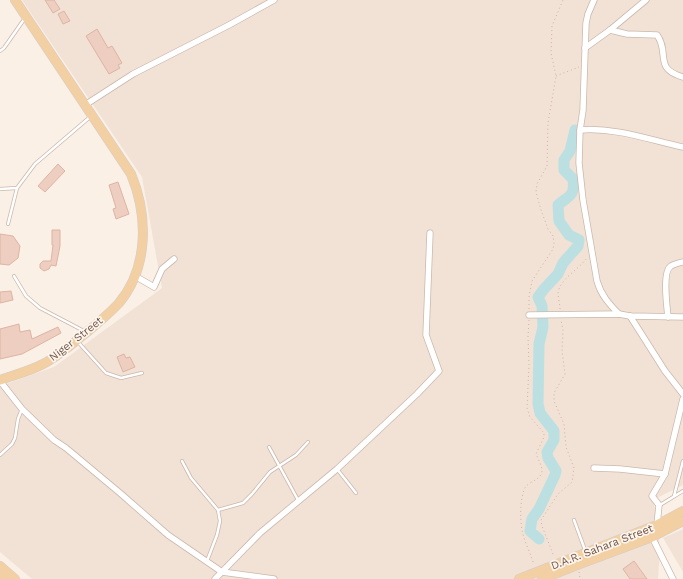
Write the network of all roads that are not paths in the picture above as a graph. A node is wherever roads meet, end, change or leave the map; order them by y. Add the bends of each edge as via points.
1 (15, 0) edge
2 (274, 0) edge
3 (594, 0) edge
4 (646, 0) edge
5 (26, 17) junction
6 (610, 30) junction
7 (585, 48) junction
8 (0, 51) edge
9 (683, 77) edge
10 (85, 106) junction
11 (92, 115) junction
12 (580, 130) junction
13 (683, 147) edge
14 (17, 188) junction
15 (0, 189) edge
16 (8, 224) dead end
17 (430, 233) dead end
18 (174, 259) dead end
19 (683, 262) edge
20 (14, 276) dead end
21 (135, 276) junction
22 (619, 314) junction
23 (529, 315) road end
24 (630, 316) junction
25 (668, 317) junction
26 (683, 317) edge
27 (87, 332) junction
28 (77, 340) junction
29 (142, 372) dead end
30 (0, 380) edge
31 (683, 394) edge
32 (683, 399) edge
33 (22, 409) junction
34 (308, 442) dead end
35 (269, 447) dead end
36 (0, 455) edge
37 (182, 461) dead end
38 (683, 461) edge
39 (279, 467) junction
40 (594, 468) dead end
41 (337, 469) junction
42 (666, 474) junction
43 (680, 474) junction
44 (683, 479) edge
45 (683, 491) edge
46 (356, 493) dead end
47 (674, 496) junction
48 (298, 500) junction
49 (659, 505) junction
50 (218, 510) junction
51 (683, 511) edge
52 (574, 520) dead end
53 (683, 521) edge
54 (657, 525) junction
55 (652, 537) junction
56 (586, 553) junction
57 (206, 562) junction
58 (0, 566) edge
59 (222, 572) junction
60 (0, 576) edge
61 (3, 579) edge
62 (15, 579) edge
63 (214, 579) edge
64 (274, 579) edge
65 (519, 579) edge
66 (542, 579) edge
67 (673, 579) edge

1 - 5 main road, Niger Street
2 - 10 street via 133,74
3 - 7 street via 586,23
4 - 6 street
5 - 8 lane
5 - 10 main road, Niger Street
6 - 7 street
6 - 9 street via 627,34 657,35 661,40 664,63 668,71
7 - 12 street
10 - 11 main road, Niger Street
11 - 14 lane via 35,164
11 - 21 main road, Niger Street via 131,174 138,190 144,235
12 - 13 street via 615,132
12 - 22 street via 579,163 583,200 597,282 599,291
14 - 15 lane
14 - 16 lane
17 - 41 street via 426,335 438,371
18 - 21 street via 162,269 154,287
19 - 25 street via 670,266 667,270
20 - 27 lane via 26,296 40,308
21 - 27 main road, Niger Street via 118,303
22 - 23 street
22 - 24 street
24 - 25 street
24 - 31 street via 660,365
25 - 26 street
27 - 28 main road, Niger Street
28 - 29 lane via 106,372 121,378
28 - 30 main road, Niger Street via 43,364
30 - 33 street
32 - 42 street
33 - 36 lane via 15,438
33 - 57 street via 54,440 168,535
34 - 39 lane via 296,455
35 - 39 lane
37 - 50 lane via 191,478
38 - 43 lane
39 - 48 lane
39 - 50 lane via 270,472 243,503
40 - 42 street
41 - 46 lane
41 - 48 street
42 - 49 street via 652,496
43 - 44 lane
43 - 47 lane
45 - 47 lane
47 - 49 lane
48 - 59 street
49 - 54 street
50 - 57 lane via 220,521 217,535
51 - 54 main road, D.A.R. Sahara Street
52 - 56 lane
53 - 55 main road, D.A.R. Sahara Street
54 - 56 main road, D.A.R. Sahara Street
55 - 66 main road, D.A.R. Sahara Street
55 - 67 street
56 - 65 main road, D.A.R. Sahara Street
57 - 59 street
58 - 62 main road
59 - 63 street
59 - 64 street
60 - 61 main road

